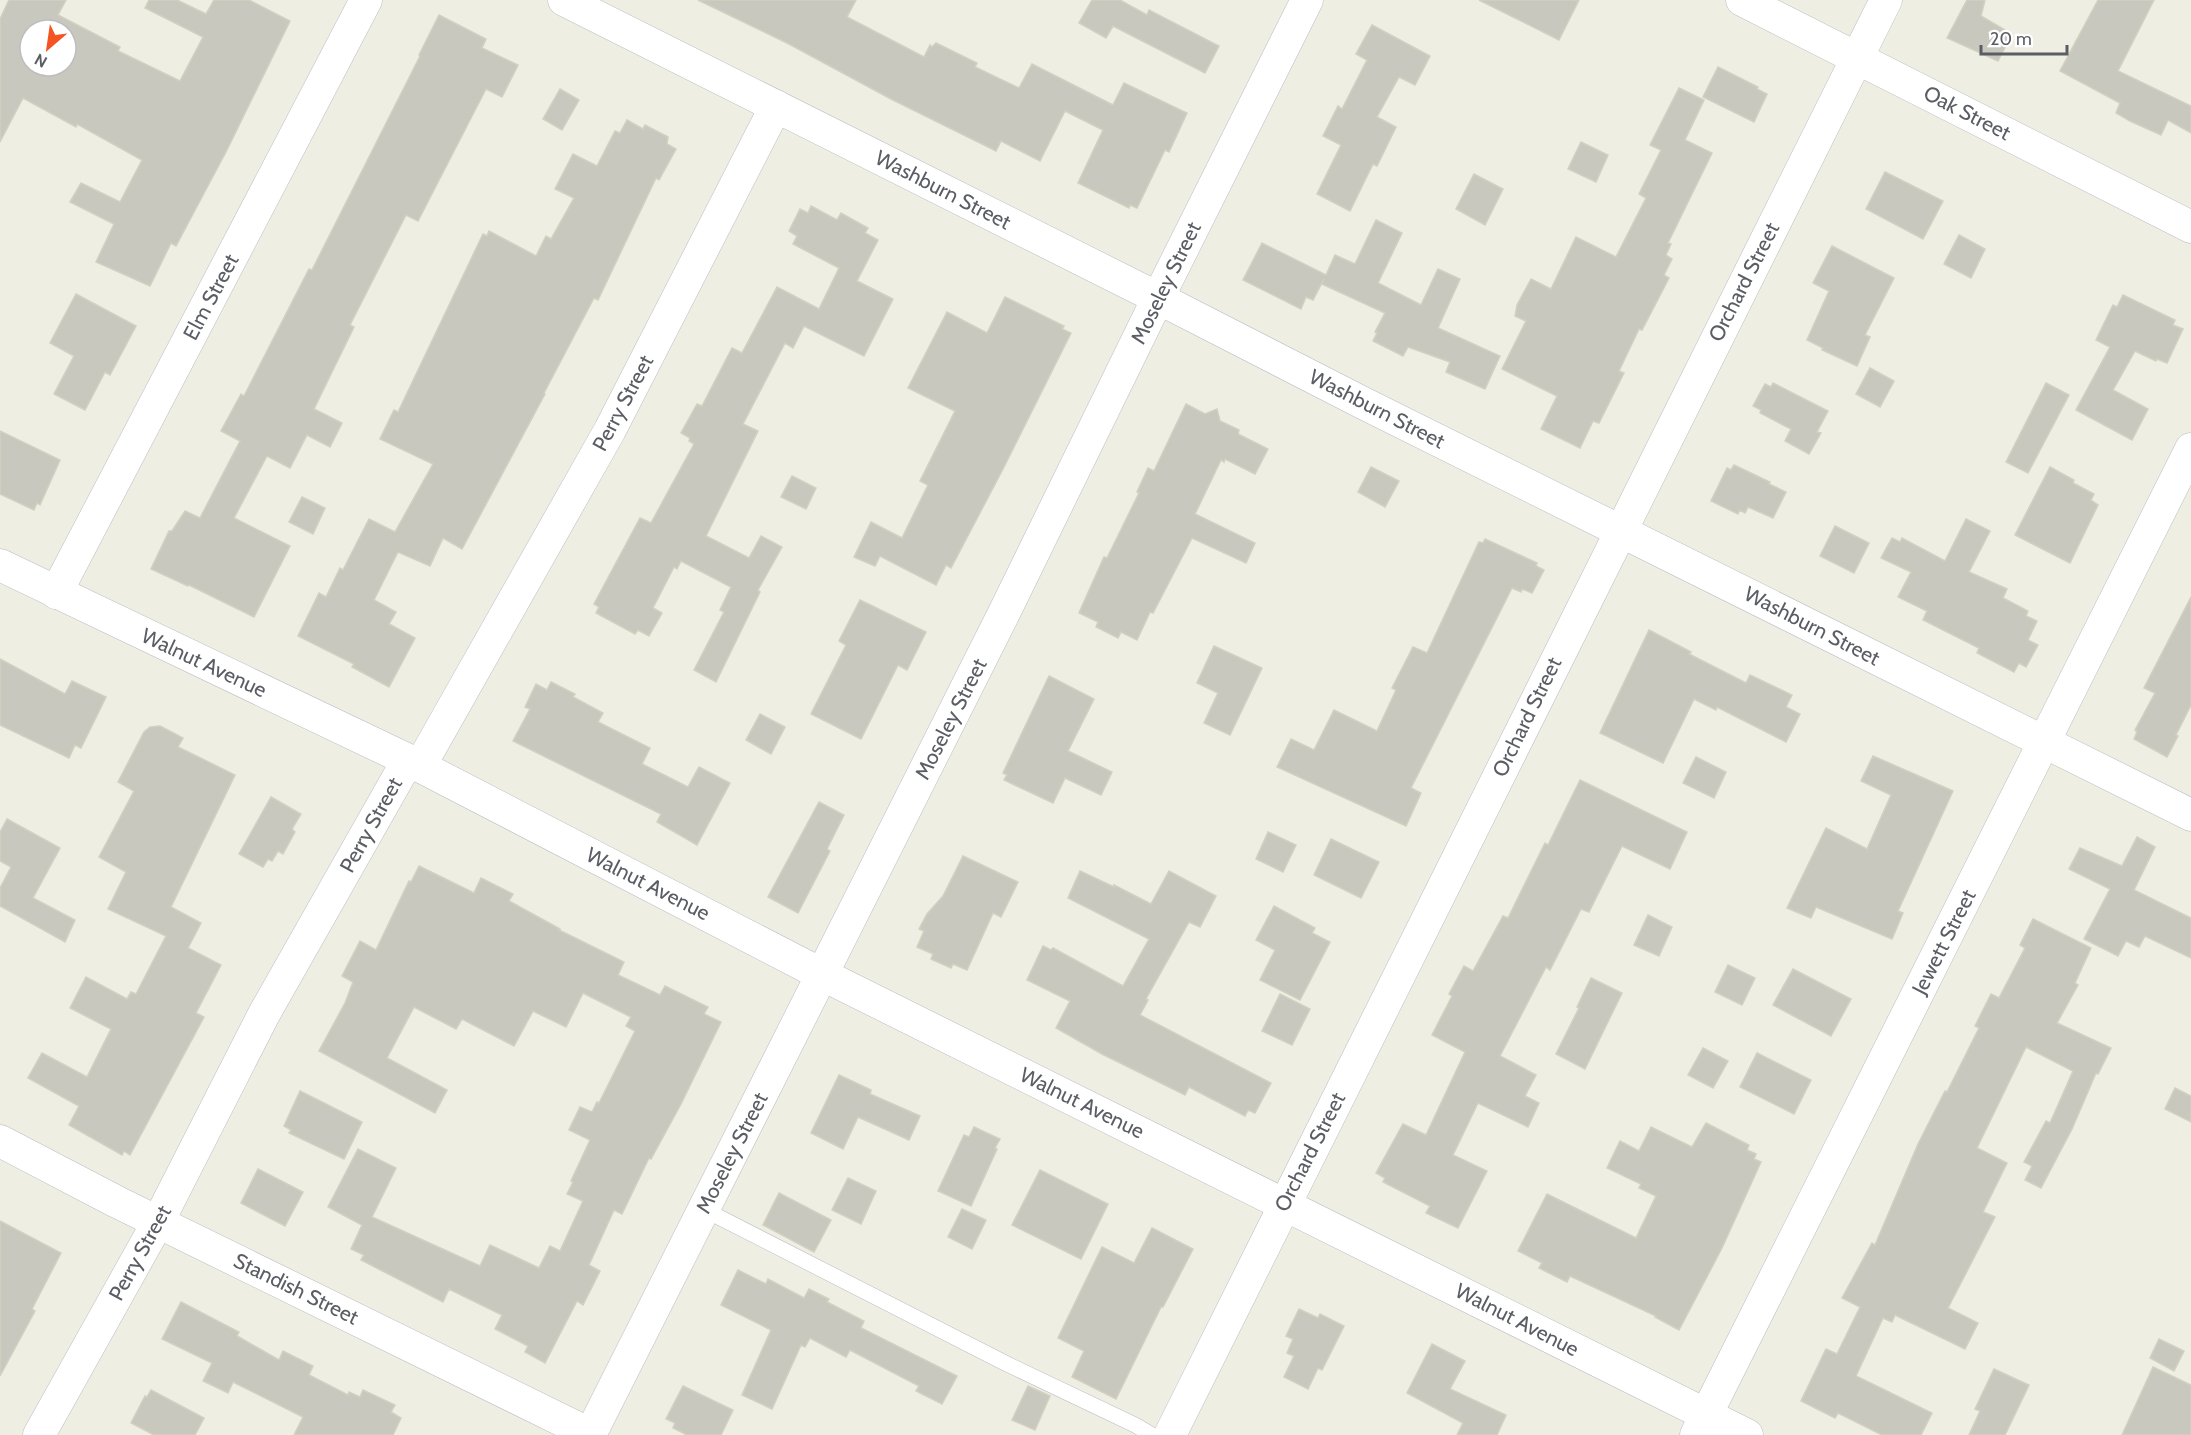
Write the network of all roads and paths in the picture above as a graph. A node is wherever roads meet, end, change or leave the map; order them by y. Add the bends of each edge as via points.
1 (366, 0) edge
2 (564, 0) edge
3 (1307, 0) edge
4 (1742, 0) edge
5 (1886, 0) edge
6 (1856, 58) junction
7 (776, 106) junction
8 (2191, 226) edge
9 (1158, 298) junction
10 (2191, 449) edge
11 (1620, 530) junction
12 (0, 565) edge
13 (56, 593) junction
14 (2044, 742) junction
15 (414, 763) junction
16 (2191, 816) edge
17 (821, 974) junction
18 (0, 1141) edge
19 (1284, 1204) junction
20 (703, 1209) junction
21 (158, 1222) junction
22 (1701, 1425) edge
23 (39, 1435) edge
24 (591, 1435) edge
25 (1152, 1435) edge
26 (1170, 1435) edge
27 (1747, 1435) edge

1 - 13 street, Elm Street
2 - 7 street, Washburn Street
3 - 9 street, Moseley Street
4 - 6 street, Oak Street
5 - 6 street, Orchard Street
6 - 8 street, Oak Street
6 - 11 street, Orchard Street
7 - 9 street, Washburn Street
7 - 15 street, Perry Street via 610,430
9 - 11 street, Washburn Street
9 - 17 street, Moseley Street via 1004,615
10 - 14 street, Jewett Street
11 - 14 street, Washburn Street
11 - 19 street, Orchard Street
12 - 13 street, Walnut Avenue
13 - 15 street, Walnut Avenue
14 - 16 street, Washburn Street
14 - 22 street, Jewett Street
15 - 17 street, Walnut Avenue
15 - 21 street, Perry Street via 264,1014
17 - 19 street, Walnut Avenue
17 - 20 street, Moseley Street
18 - 21 street, Standish Street
19 - 22 street, Walnut Avenue
19 - 26 street, Orchard Street
20 - 24 street, Moseley Street
20 - 25 lane
21 - 23 street, Perry Street
21 - 24 street, Standish Street
22 - 27 street, Walnut Avenue

